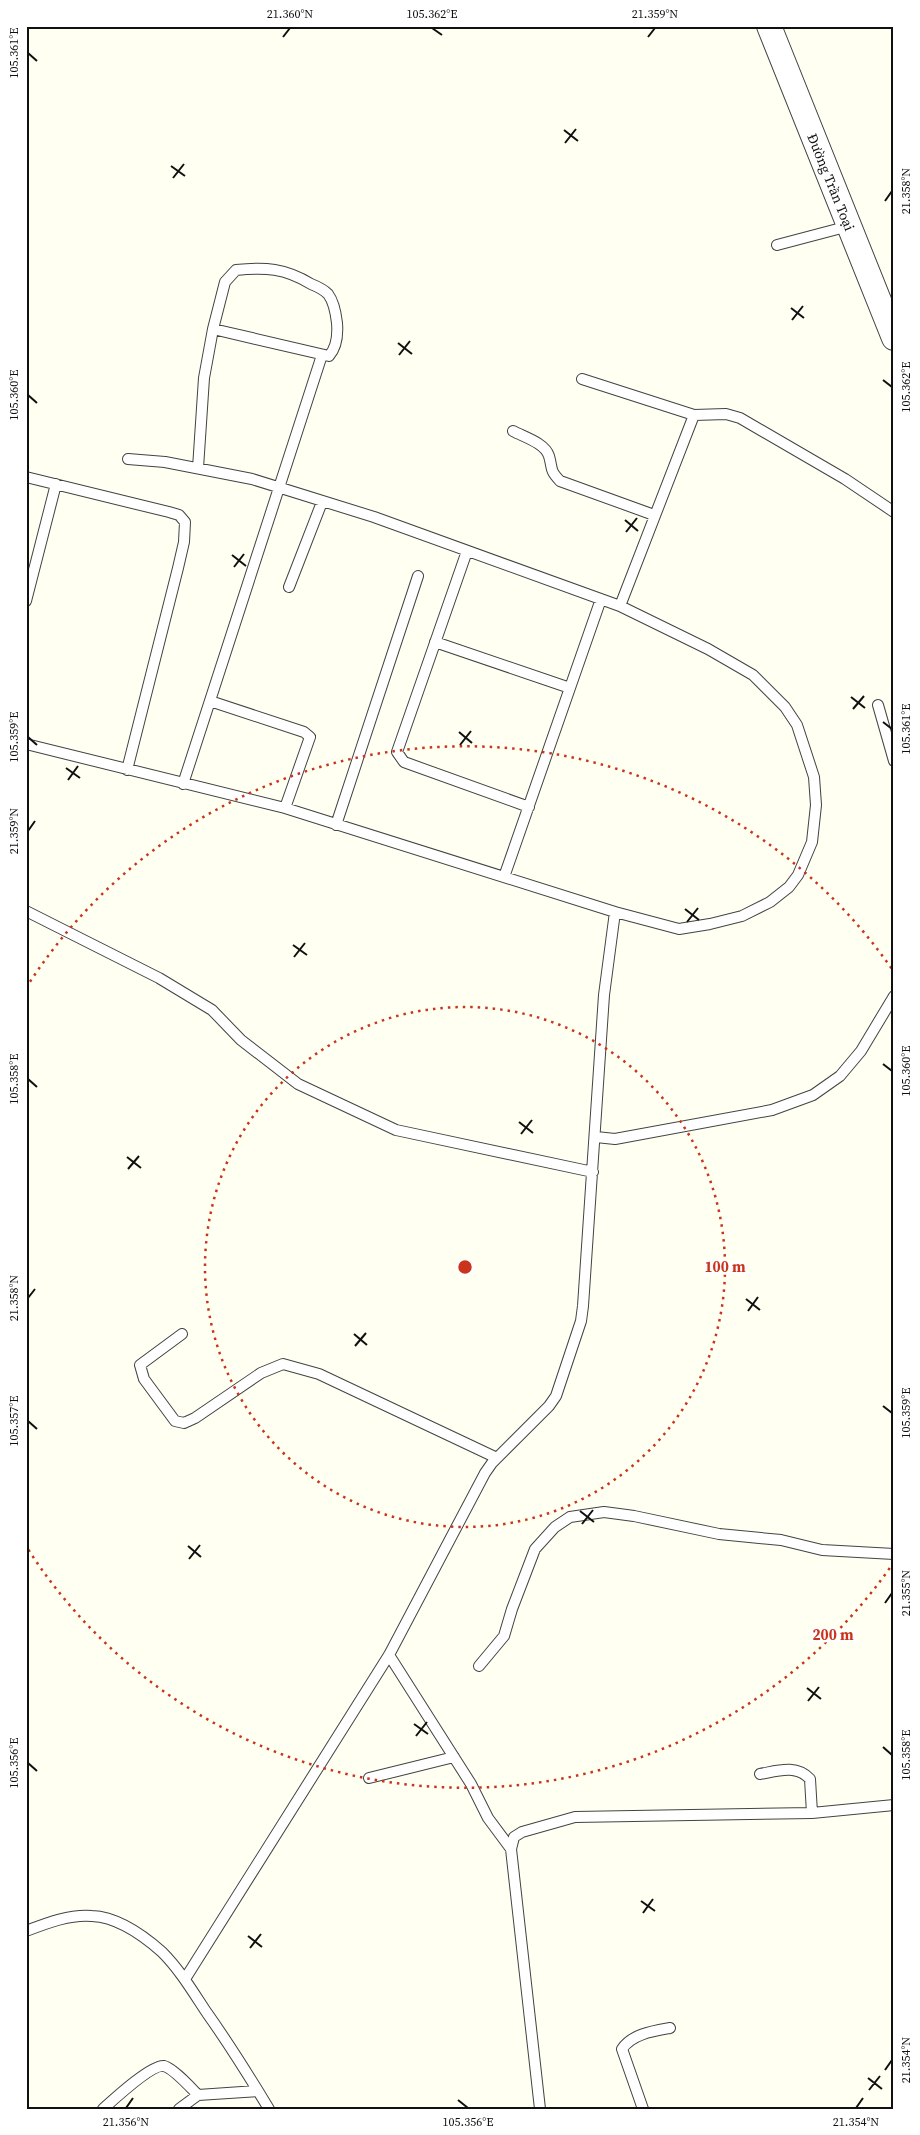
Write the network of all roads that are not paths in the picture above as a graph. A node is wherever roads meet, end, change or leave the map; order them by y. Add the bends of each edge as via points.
1 (769, 26) edge
2 (849, 226) junction
3 (777, 246) dead end
4 (213, 329) junction
5 (894, 338) edge
6 (322, 355) junction
7 (582, 379) dead end
8 (694, 415) junction
9 (513, 431) dead end
10 (128, 459) dead end
11 (198, 468) junction
12 (26, 477) edge
13 (56, 484) junction
14 (278, 487) junction
15 (322, 502) junction
16 (894, 512) edge
17 (654, 515) junction
18 (467, 550) junction
19 (418, 576) dead end
20 (289, 587) dead end
21 (601, 599) junction
22 (26, 601) edge
23 (620, 606) junction
24 (435, 642) junction
25 (570, 688) junction
26 (210, 701) junction
27 (878, 705) dead end
28 (26, 744) edge
29 (894, 761) edge
30 (127, 770) junction
31 (183, 784) junction
32 (285, 808) junction
33 (529, 808) junction
34 (336, 824) junction
35 (504, 877) junction
36 (26, 911) edge
37 (616, 912) junction
38 (894, 996) edge
39 (596, 1137) junction
40 (593, 1172) junction
41 (182, 1334) dead end
42 (497, 1458) junction
43 (894, 1554) edge
44 (389, 1655) junction
45 (479, 1666) dead end
46 (454, 1758) junction
47 (760, 1774) dead end
48 (369, 1778) dead end
49 (894, 1805) edge
50 (812, 1813) junction
51 (512, 1849) junction
52 (26, 1931) edge
53 (184, 1979) junction
54 (670, 2028) dead end
55 (258, 2091) junction
56 (198, 2095) junction
57 (103, 2109) edge
58 (179, 2109) edge
59 (269, 2109) edge
60 (540, 2109) edge
61 (643, 2109) edge

1 - 2 street, Đường Trần Toại
2 - 3 lane
2 - 5 street, Đường Trần Toại
4 - 6 lane
4 - 6 lane via 225,282 236,270 254,268 294,274 328,294 336,310 335,350 329,356
4 - 11 lane via 204,378
6 - 14 lane
7 - 8 lane
8 - 16 lane via 726,414 740,418 845,478
8 - 17 lane
9 - 17 lane via 545,449 552,472 560,481
10 - 11 lane
11 - 14 lane
12 - 13 lane
13 - 22 lane
13 - 30 lane via 169,512 179,515 185,522 180,560
14 - 15 lane
14 - 26 lane
15 - 18 lane
15 - 20 lane
17 - 23 lane
18 - 21 lane
18 - 24 lane
19 - 34 lane
21 - 23 lane
21 - 25 lane
23 - 37 lane via 753,675 797,725 814,777 816,805 812,842 803,865 790,887 770,902 742,916 678,929
24 - 25 lane
24 - 33 lane via 398,752 401,759
25 - 33 lane
26 - 31 lane
26 - 32 lane via 304,732 310,737
27 - 29 lane
28 - 30 lane
30 - 31 lane
31 - 32 lane
32 - 34 lane
33 - 35 lane
34 - 35 lane
35 - 37 lane
36 - 40 lane via 159,978 212,1010 241,1040 298,1084 396,1130
37 - 39 lane via 604,995
38 - 39 lane via 861,1051 840,1076 812,1094 772,1110 614,1139
39 - 40 lane
40 - 42 lane via 583,1306 556,1396
41 - 42 lane via 140,1365 144,1379 175,1421 184,1423 195,1418 261,1374 283,1364 319,1374
42 - 44 lane via 485,1473
43 - 45 lane via 822,1550 614,1513 570,1517 555,1527 536,1549 504,1636
44 - 46 lane
44 - 53 lane
46 - 48 lane
46 - 51 lane via 488,1818
47 - 50 lane via 798,1770 804,1773 810,1779
49 - 50 lane
50 - 51 lane via 575,1817 522,1832 514,1837
51 - 60 lane
52 - 53 lane via 56,1920 92,1916 116,1922 162,1952
53 - 55 lane
54 - 61 lane via 638,2036 622,2049
55 - 56 lane
55 - 59 lane
56 - 57 lane via 164,2066 150,2072
56 - 58 lane

